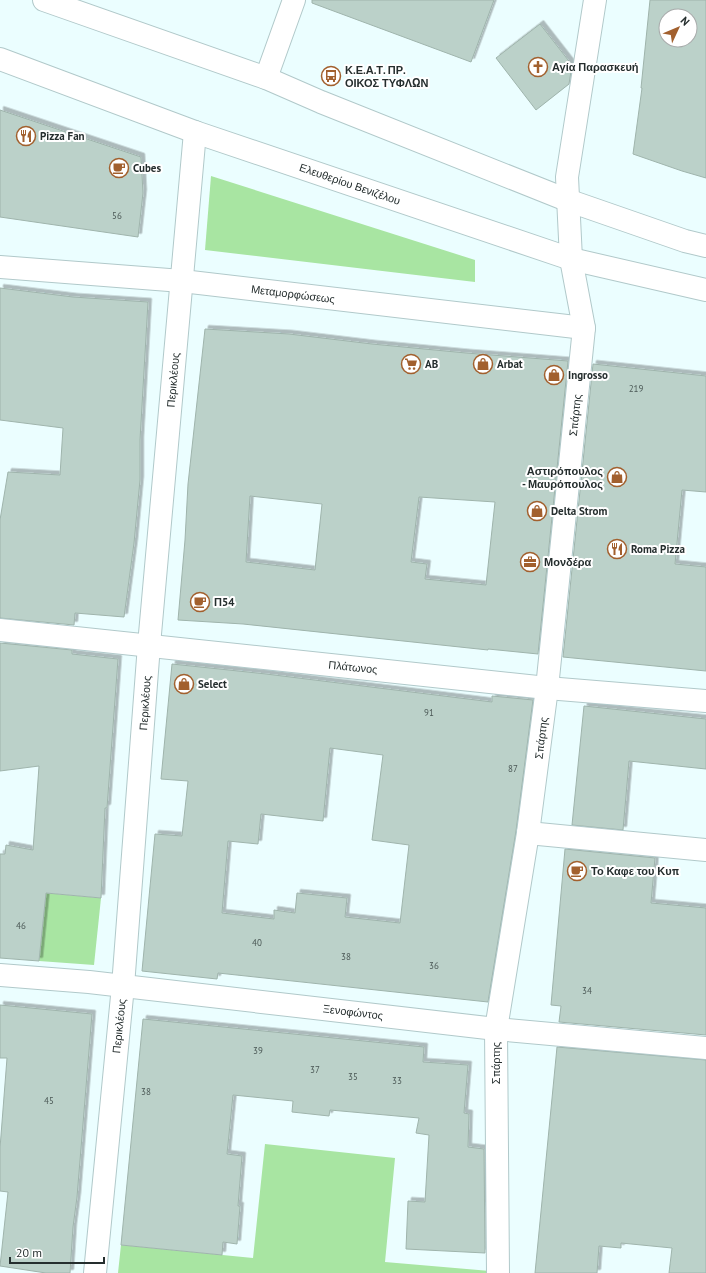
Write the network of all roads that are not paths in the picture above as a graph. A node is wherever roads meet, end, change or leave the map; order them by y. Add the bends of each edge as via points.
1 (44, 0) edge
2 (294, 0) edge
3 (595, 0) edge
4 (0, 59) edge
5 (266, 78) junction
6 (195, 132) junction
7 (567, 200) junction
8 (706, 246) edge
9 (571, 259) junction
10 (0, 267) edge
11 (182, 281) junction
12 (706, 290) edge
13 (584, 328) junction
14 (0, 630) edge
15 (149, 645) junction
16 (547, 688) junction
17 (706, 701) edge
18 (528, 832) junction
19 (706, 850) edge
20 (0, 976) edge
21 (123, 986) junction
22 (496, 1029) junction
23 (706, 1048) edge
24 (95, 1273) edge
25 (498, 1273) edge

1 - 5 street
2 - 5 street
3 - 7 street, Σπάρτης via 566,177
4 - 6 street, Ελευθερίου Βενιζέλου
5 - 7 street
6 - 9 street, Ελευθερίου Βενιζέλου
6 - 11 street, Περικλέους
7 - 8 street
7 - 9 street, Σπάρτης
9 - 12 street, Ελευθερίου Βενιζέλου
9 - 13 street, Σπάρτης
10 - 11 street, Μεταμορφώσεως
11 - 13 street, Μεταμορφώσεως
11 - 15 street, Περικλέους
13 - 16 street, Σπάρτης
14 - 15 street, Πλάτωνος
15 - 16 street, Πλάτωνος
15 - 21 street, Περικλέους
16 - 17 street, Πλάτωνος
16 - 18 street, Σπάρτης
18 - 19 street
18 - 22 street, Σπάρτης
20 - 21 street, Ξενοφώντος
21 - 22 street, Ξενοφώντος
21 - 24 street, Περικλέους
22 - 23 street, Ξενοφώντος
22 - 25 street, Σπάρτης

